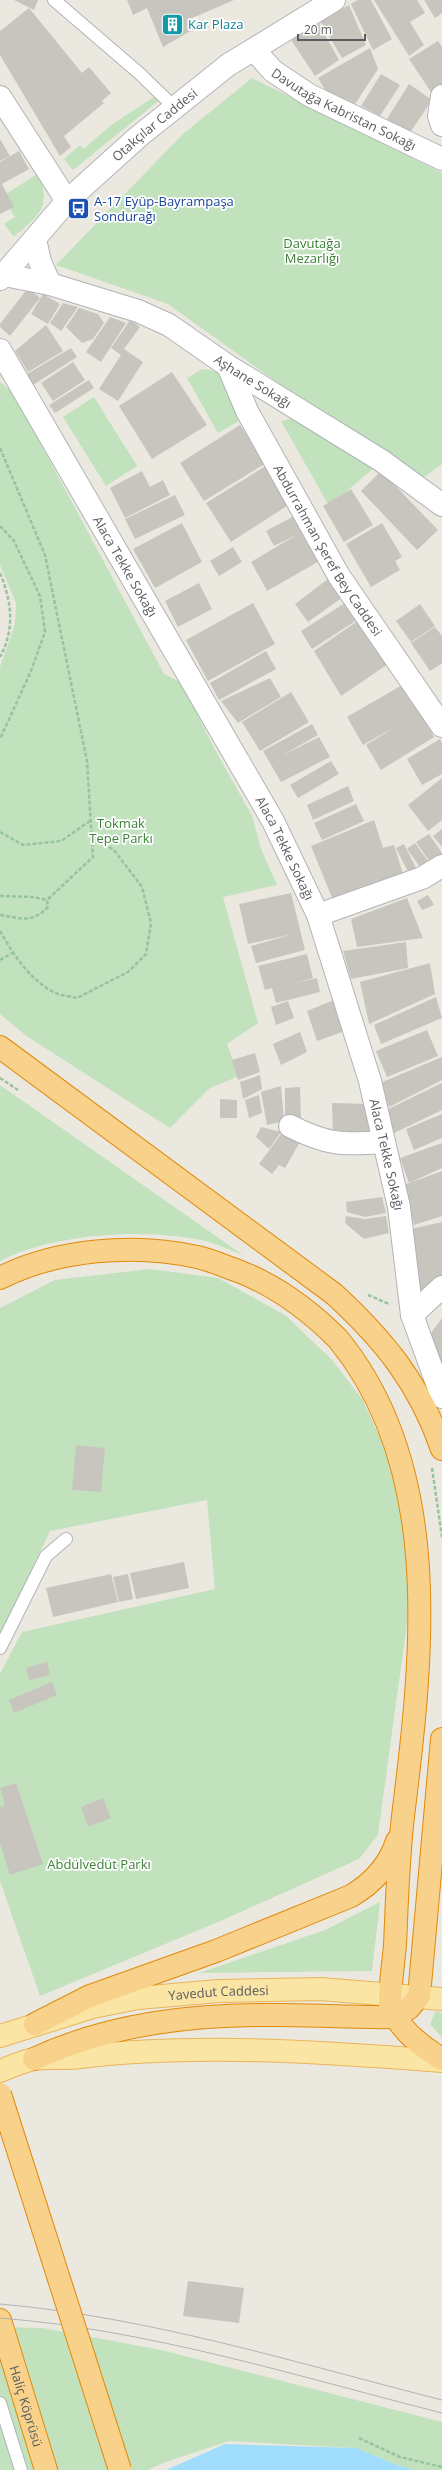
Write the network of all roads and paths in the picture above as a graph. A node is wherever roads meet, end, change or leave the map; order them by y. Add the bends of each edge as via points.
1 (54, 0) edge
2 (323, 3) edge
3 (254, 50) junction
4 (442, 96) edge
5 (0, 97) edge
6 (175, 108) junction
7 (442, 125) edge
8 (442, 159) edge
9 (67, 201) junction
10 (35, 239) junction
11 (1, 276) edge
12 (50, 284) junction
13 (0, 350) edge
14 (228, 366) junction
15 (0, 448) edge
16 (442, 505) edge
17 (0, 526) edge
18 (0, 573) edge
19 (0, 657) edge
20 (442, 726) edge
21 (0, 739) edge
22 (91, 821) junction
23 (0, 832) edge
24 (92, 837) junction
25 (442, 866) edge
26 (0, 896) edge
27 (47, 900) junction
28 (0, 915) edge
29 (318, 916) junction
30 (0, 931) edge
31 (12, 953) junction
32 (0, 960) edge
33 (0, 1047) edge
34 (290, 1126) dead end
35 (384, 1142) junction
36 (0, 1278) edge
37 (442, 1287) edge
38 (412, 1315) junction
39 (442, 1397) edge
40 (442, 1449) edge
41 (66, 1539) dead end
42 (0, 1648) edge
43 (442, 1739) edge
44 (440, 1765) edge
45 (402, 1824) junction
46 (436, 1897) edge
47 (442, 1923) edge
48 (390, 1994) junction
49 (419, 1996) junction
50 (442, 1999) edge
51 (396, 2017) junction
52 (35, 2024) junction
53 (0, 2036) edge
54 (34, 2059) junction
55 (442, 2060) edge
56 (0, 2071) edge
57 (0, 2094) edge
58 (0, 2320) edge
59 (0, 2404) edge
60 (359, 2438) dead end
61 (442, 2467) edge
62 (21, 2470) edge
63 (46, 2470) edge
64 (120, 2470) edge

1 - 6 lane via 139,73
2 - 3 street, Otakçılar Caddesi
3 - 6 street, Otakçılar Caddesi via 228,65
3 - 8 street, Davutağa Kabristan Sokağı via 273,72 309,95
4 - 7 street via 438,116
5 - 9 street
6 - 9 street, Otakçılar Caddesi via 103,167
9 - 10 street, Otakçılar Caddesi
10 - 11 street, Otakçılar Caddesi
10 - 12 street via 40,262
11 - 12 street, Aşhane Sokağı
12 - 14 street, Aşhane Sokağı via 138,311 169,325
13 - 29 street, Alaca Tekke Sokağı via 273,821
14 - 16 street, Aşhane Sokağı via 382,461
14 - 20 street, Abdurrahman Şeref Bey Caddesi via 247,411 339,576
15 - 22 path via 45,554 87,761
17 - 21 path via 14,541 40,596 45,632 31,671
18 - 19 path via 10,603 11,624
22 - 23 path via 61,841 23,845
22 - 24 path
24 - 27 path via 93,857
24 - 31 path via 114,850 142,886 152,923 146,954 128,972 77,998 56,993 38,980
25 - 29 street via 422,878
26 - 27 path
27 - 28 path via 48,907 38,917 25,919
29 - 35 street, Alaca Tekke Sokağı via 370,1081
30 - 31 path
31 - 32 path
33 - 40 highway via 284,1255 340,1299 374,1331 414,1386 432,1421
34 - 35 street via 315,1139 338,1144
35 - 38 street, Alaca Tekke Sokağı via 399,1207
36 - 45 highway via 17,1269 67,1256 109,1250 162,1251 199,1257 246,1274 282,1293 318,1318 358,1358 382,1392 398,1424 414,1466 425,1515 428,1554 427,1615
37 - 38 street
38 - 39 street, Alaca Tekke Sokağı
41 - 42 lane via 46,1556
43 - 44 highway
44 - 46 highway
45 - 48 highway
45 - 52 highway via 394,1850 381,1871 370,1885 351,1896 216,1951 90,1996
46 - 47 highway
46 - 49 highway
48 - 49 main road, Yavedut Caddesi
48 - 51 highway via 390,2004
48 - 52 main road, Yavedut Caddesi via 321,1989 211,1992 138,1998 93,2007
49 - 50 main road, Yavedut Caddesi
49 - 51 highway via 409,2008
51 - 54 highway via 232,2015 144,2024 91,2036
51 - 55 highway via 414,2038
52 - 53 main road, Yavedut Caddesi
54 - 55 main road via 60,2060 116,2053 173,2050
54 - 56 main road
57 - 64 highway, bridge
58 - 63 highway, Haliç Köprüsü
59 - 62 lane
60 - 61 path via 400,2457

